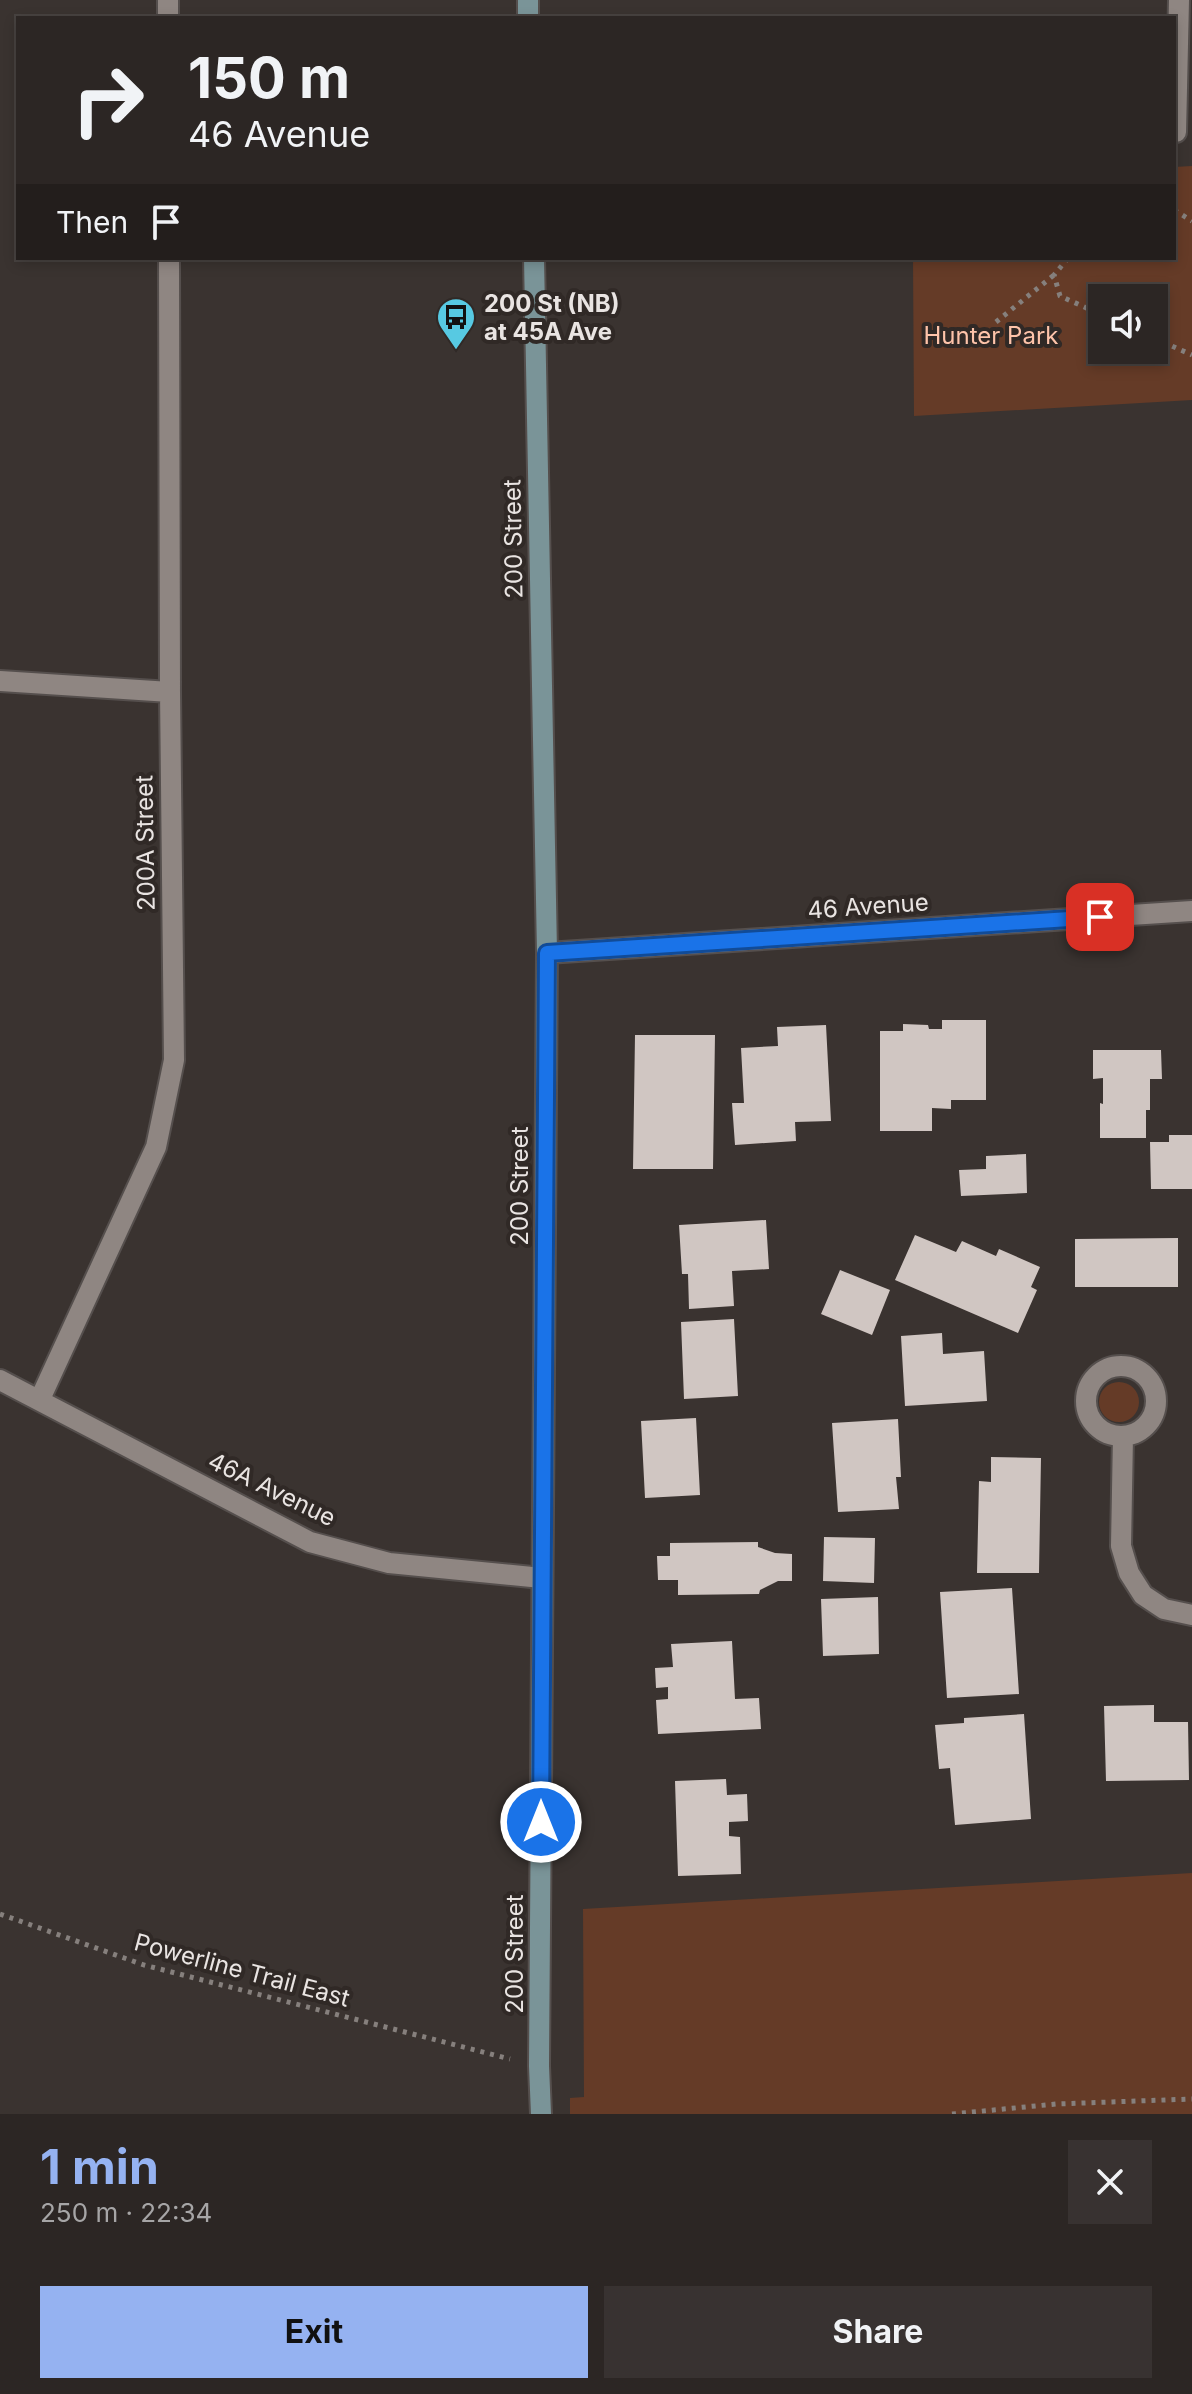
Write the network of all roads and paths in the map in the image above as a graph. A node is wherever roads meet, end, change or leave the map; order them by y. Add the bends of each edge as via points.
1 (1179, 0) edge
2 (1181, 131) edge
3 (169, 260) edge
4 (534, 260) edge
5 (1066, 260) edge
6 (1054, 275) junction
7 (1088, 309) edge
8 (996, 322) dead end
9 (1168, 344) edge
10 (1192, 355) edge
11 (0, 681) edge
12 (170, 692) junction
13 (1192, 911) edge
14 (547, 953) junction
15 (0, 1380) edge
16 (40, 1399) junction
17 (1123, 1436) dead end
18 (542, 1578) junction
19 (1192, 1615) edge
20 (0, 1914) edge
21 (478, 2051) dead end
22 (1192, 2099) edge
23 (541, 2114) edge
24 (952, 2114) edge

1 - 2 street
3 - 12 street, 200A Street
4 - 14 main road, 200 Street
5 - 6 path
6 - 7 path via 1060,296
6 - 8 path
9 - 10 path
11 - 12 street
12 - 16 street, 200A Street via 174,1060 156,1147
13 - 14 street, 46 Avenue
14 - 18 main road, 200 Street
15 - 16 street, 46A Avenue
16 - 18 street, 46A Avenue via 310,1542 389,1563
17 - 19 street via 1121,1546 1129,1573 1143,1595 1164,1609
18 - 23 main road, 200 Street
20 - 21 path, Powerline Trail East via 144,1965
22 - 24 path

